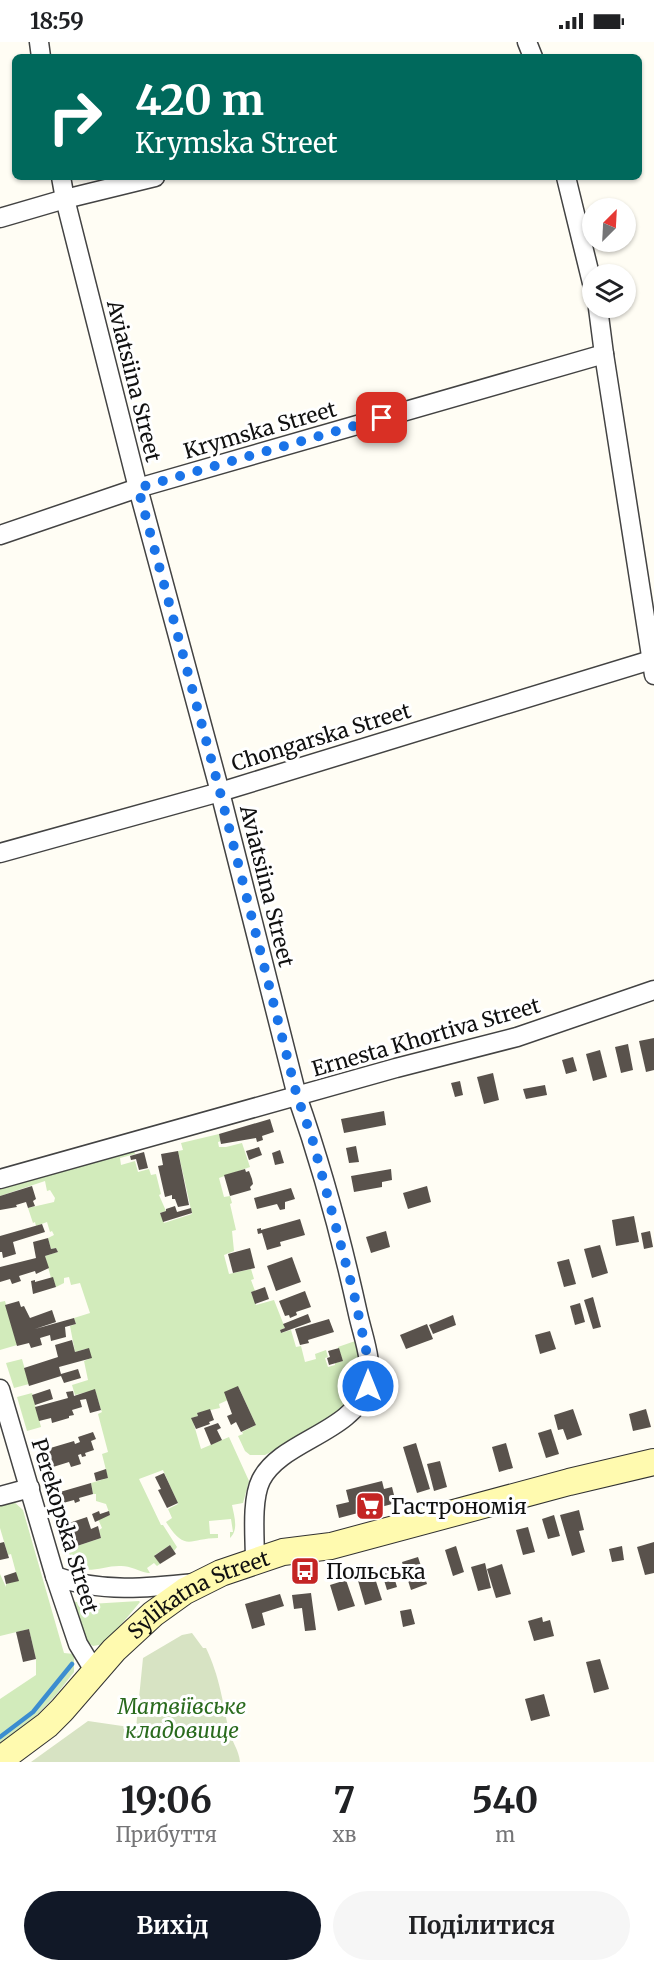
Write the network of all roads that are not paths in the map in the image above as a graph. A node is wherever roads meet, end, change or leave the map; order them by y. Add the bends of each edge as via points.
1 (62, 180) edge
2 (143, 180) edge
3 (567, 180) edge
4 (65, 199) junction
5 (0, 218) edge
6 (587, 264) edge
7 (599, 318) edge
8 (604, 354) junction
9 (138, 488) junction
10 (0, 535) edge
11 (653, 665) edge
12 (220, 792) junction
13 (0, 853) edge
14 (654, 990) edge
15 (297, 1096) junction
16 (0, 1179) edge
17 (0, 1389) edge
18 (654, 1462) edge
19 (30, 1488) junction
20 (0, 1496) edge
21 (255, 1561) junction
22 (55, 1576) junction
23 (200, 1582) junction
24 (95, 1672) junction
25 (0, 1760) edge

1 - 4 street, Aviatsiina Street
2 - 4 street
3 - 6 street
4 - 5 street
4 - 9 street, Aviatsiina Street
7 - 8 street
8 - 9 street, Krymska Street
8 - 11 street
9 - 10 street, Krymska Street
9 - 12 street, Aviatsiina Street
11 - 12 street, Chongarska Street
12 - 13 street, Chongarska Street
12 - 15 street, Aviatsiina Street
14 - 15 street, Ernesta Khortiva Street via 517,1037
15 - 16 street, Ernesta Khortiva Street
15 - 21 street, Aviatsiina Street via 354,1294 369,1364 368,1386 359,1403 335,1425 272,1465 261,1480 256,1496
17 - 19 street, Perekopska Street
18 - 21 street, Sylikatna Street via 331,1546 283,1552
19 - 20 street
19 - 22 street, Perekopska Street
21 - 23 street, Sylikatna Street
22 - 23 street via 76,1584 115,1588
22 - 24 street, Perekopska Street via 78,1644
23 - 24 street, Sylikatna Street via 153,1614
24 - 25 street, Sylikatna Street via 47,1725

